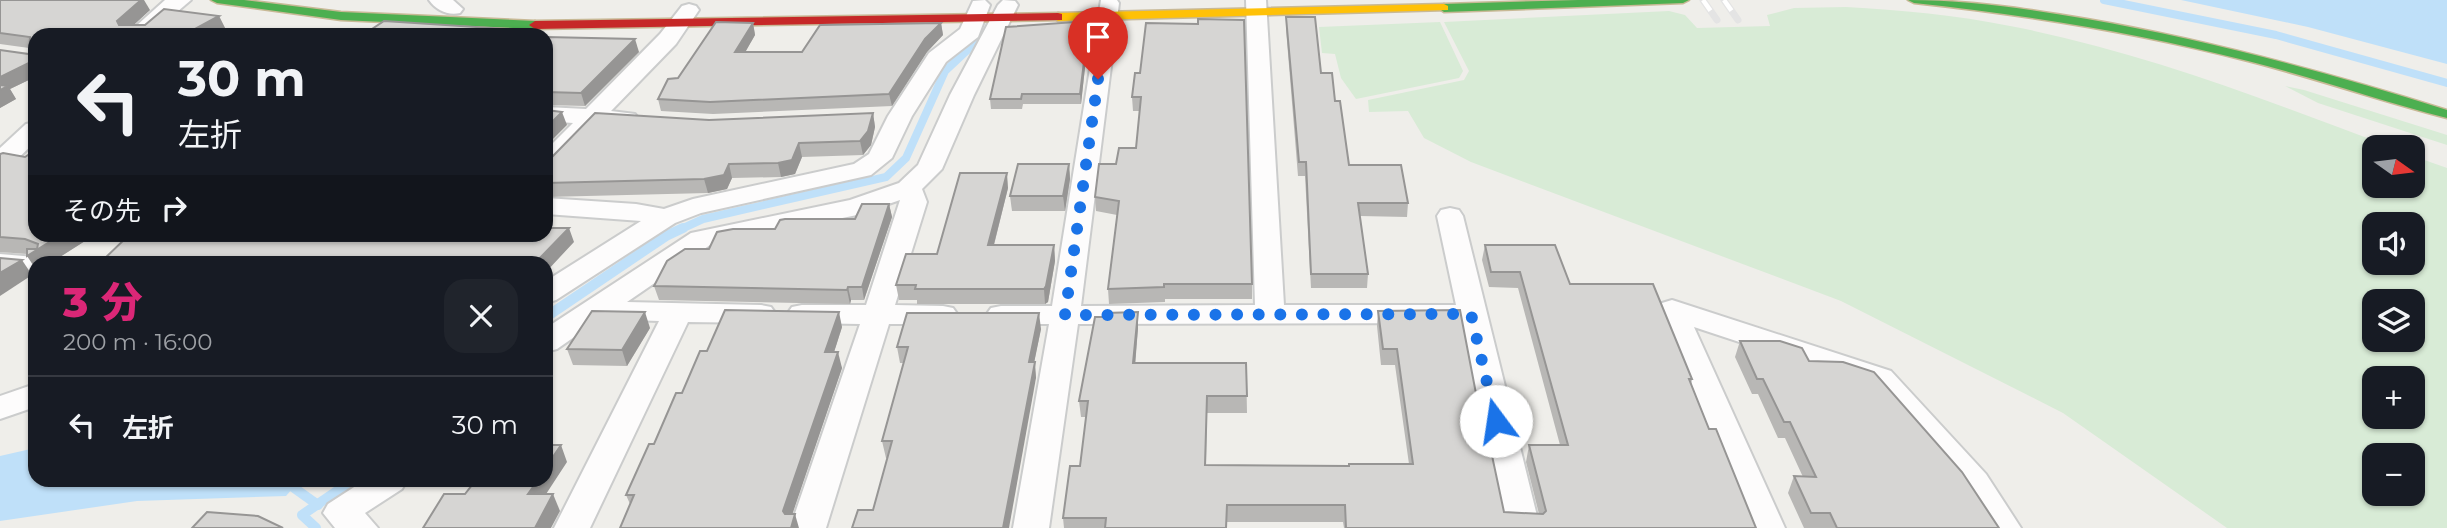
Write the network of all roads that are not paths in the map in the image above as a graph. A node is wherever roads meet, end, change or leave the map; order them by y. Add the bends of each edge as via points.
1 (181, 0) edge
2 (217, 0) edge
3 (327, 0) edge
4 (1222, 0) edge
5 (1683, 0) edge
6 (1914, 0) edge
7 (2011, 0) edge
8 (297, 5) edge
9 (446, 5) edge
10 (1256, 7) edge
11 (1108, 9) junction
12 (978, 11) junction
13 (1006, 11) junction
14 (684, 16) junction
15 (145, 28) edge
16 (2447, 104) edge
17 (553, 114) edge
18 (2447, 114) edge
19 (900, 116) junction
20 (591, 117) junction
21 (872, 117) edge
22 (645, 120) edge
23 (28, 137) edge
24 (12, 154) edge
25 (553, 157) edge
26 (908, 188) junction
27 (553, 206) edge
28 (1450, 216) dead end
29 (666, 217) junction
30 (0, 261) edge
31 (28, 264) edge
32 (553, 290) edge
33 (593, 310) junction
34 (677, 314) junction
35 (1270, 314) junction
36 (1471, 314) junction
37 (877, 315) junction
38 (1065, 315) junction
39 (553, 337) edge
40 (28, 398) edge
41 (0, 408) edge
42 (379, 487) edge
43 (360, 528) edge
44 (572, 528) edge
45 (807, 528) edge
46 (1031, 528) edge
47 (1522, 528) edge
48 (1767, 528) edge
49 (2003, 528) edge

1 - 15 street
2 - 8 highway
3 - 9 highway
4 - 11 highway
5 - 10 highway
6 - 18 highway via 2124,27 2254,57
7 - 16 highway via 2178,29
8 - 14 highway via 341,16 467,23
9 - 14 highway via 518,12
10 - 11 highway
10 - 35 street
11 - 13 highway
11 - 38 street
12 - 13 highway
12 - 14 highway
12 - 19 street via 970,32 937,58
13 - 26 street via 929,169
14 - 20 street via 668,39
17 - 20 street
19 - 21 street
19 - 29 street via 879,158 862,170
20 - 22 street
20 - 25 street
23 - 24 street
26 - 33 street via 858,207 701,239
26 - 37 street via 914,202
27 - 29 street
28 - 36 street
29 - 32 street
30 - 31 street
33 - 34 street
33 - 39 street
34 - 37 street
34 - 44 street
35 - 36 street
35 - 38 street
36 - 47 street
37 - 38 street
37 - 45 street
38 - 46 street
40 - 41 street
42 - 43 street via 340,513
48 - 49 street via 1672,309 1880,378 1974,483

